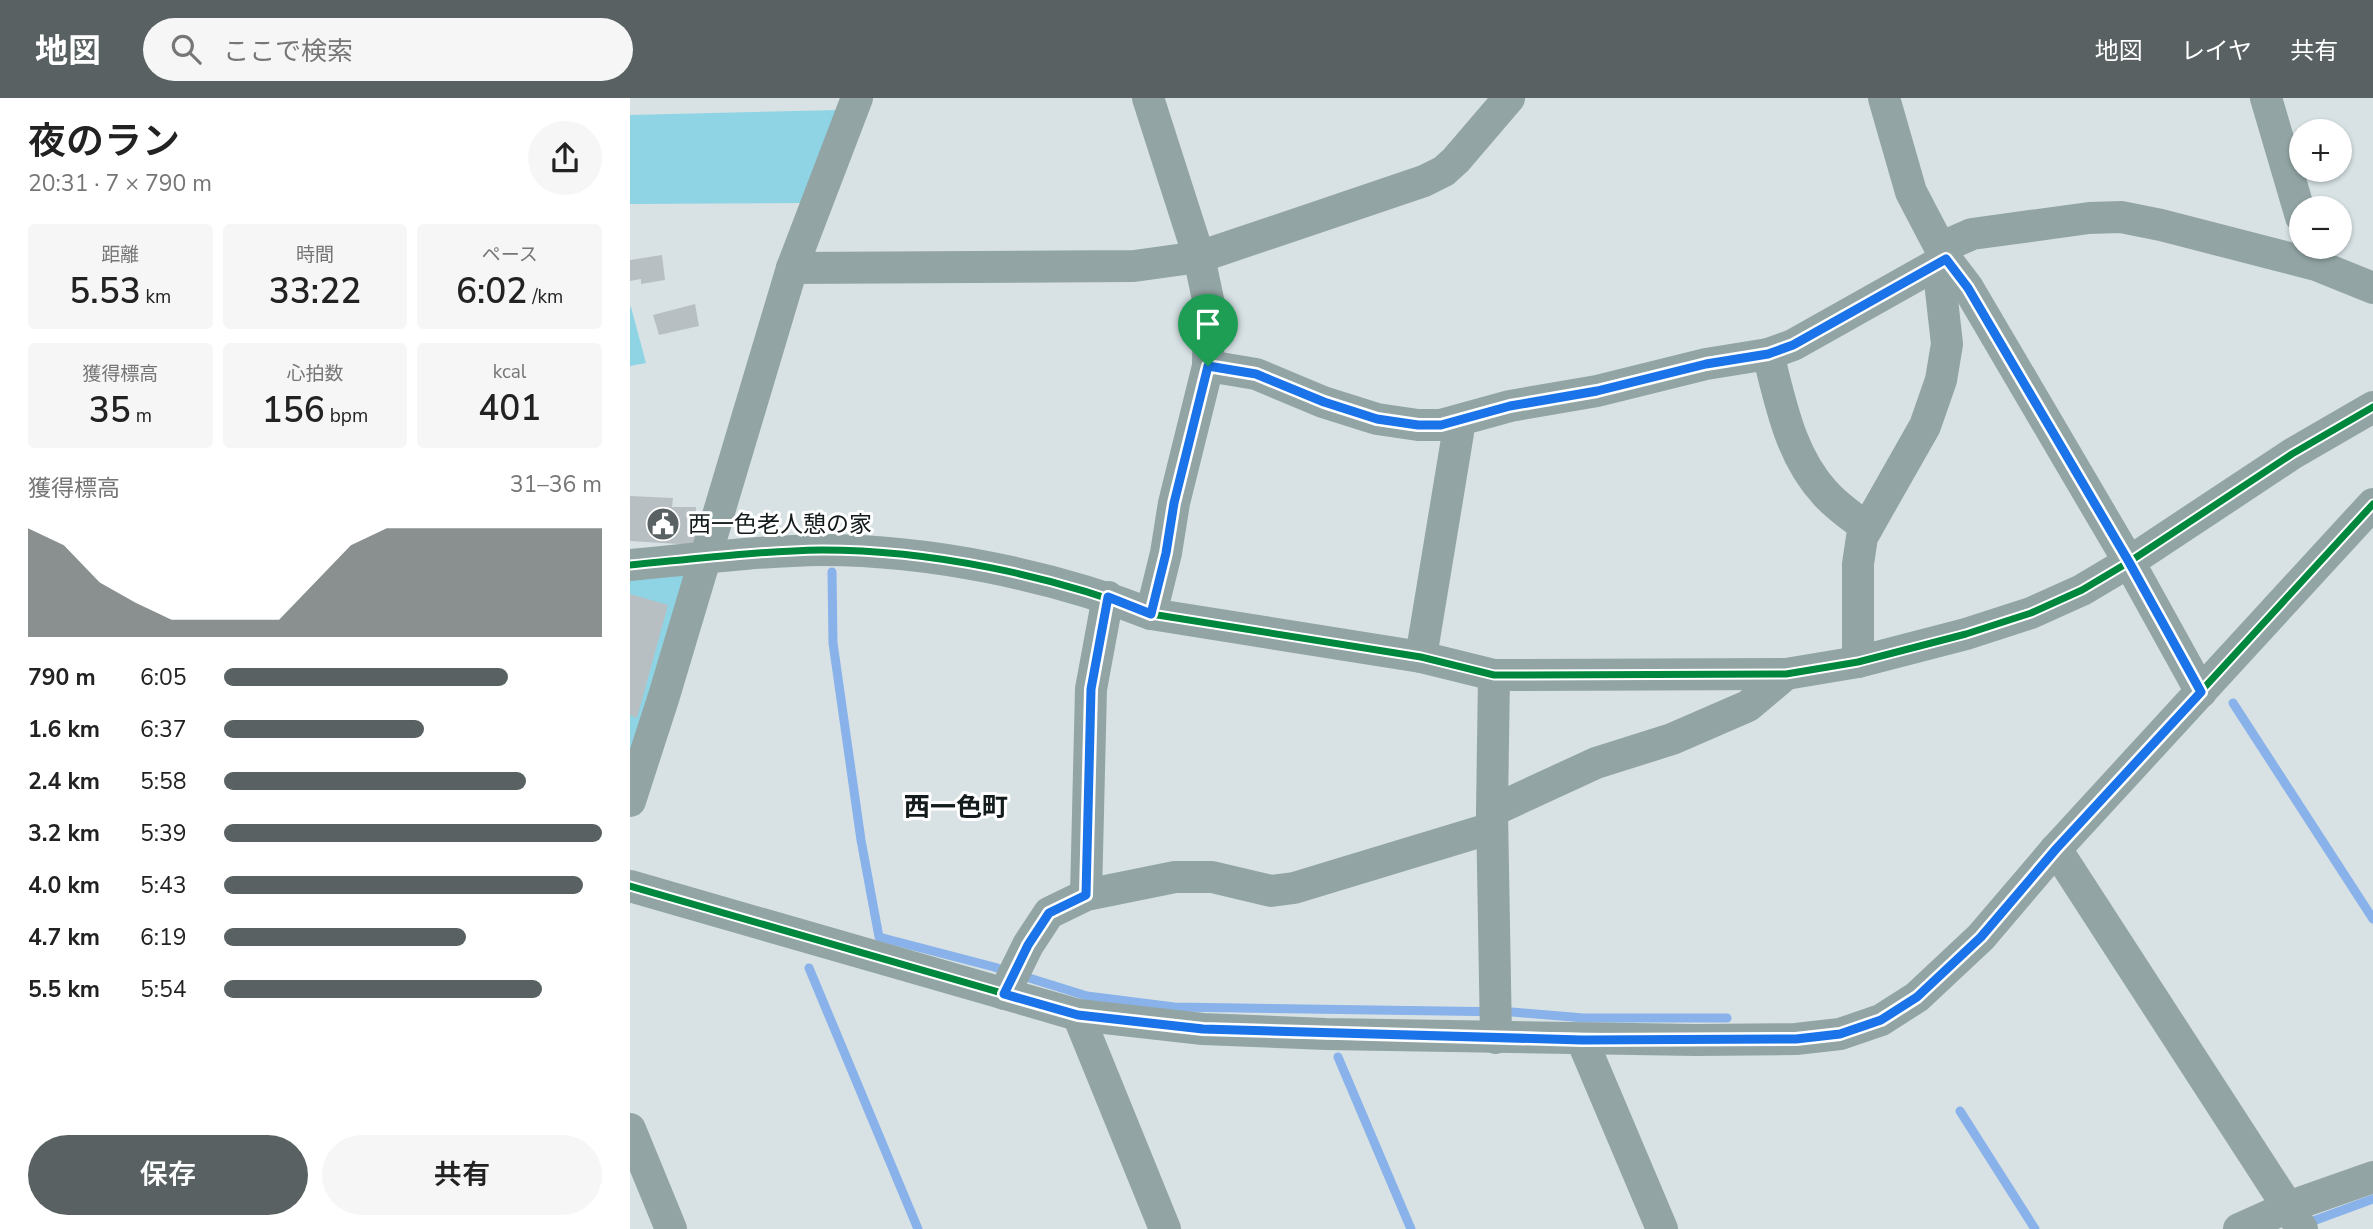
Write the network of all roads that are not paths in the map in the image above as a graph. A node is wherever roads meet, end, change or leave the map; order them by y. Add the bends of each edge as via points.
1 (857, 98) edge
2 (1148, 98) edge
3 (1509, 98) edge
4 (1884, 98) edge
5 (2266, 98) edge
6 (2295, 196) edge
7 (2289, 251) edge
8 (1199, 257) junction
9 (1941, 257) junction
10 (2319, 259) edge
11 (792, 268) junction
12 (2373, 288) edge
13 (1768, 354) junction
14 (1208, 366) junction
15 (2373, 407) edge
16 (1455, 422) junction
17 (2373, 505) edge
18 (1867, 528) junction
19 (704, 558) junction
20 (2129, 562) junction
21 (630, 565) edge
22 (1108, 597) junction
23 (1151, 614) junction
24 (1421, 657) junction
25 (1858, 662) junction
26 (1786, 674) junction
27 (1494, 675) junction
28 (2201, 692) junction
29 (630, 801) edge
30 (1492, 820) junction
31 (2056, 849) junction
32 (630, 886) edge
33 (1086, 895) junction
34 (1004, 994) junction
35 (1078, 1015) junction
36 (1496, 1038) junction
37 (1582, 1040) junction
38 (630, 1129) edge
39 (2373, 1177) edge
40 (2295, 1218) edge
41 (671, 1229) edge
42 (1165, 1229) edge
43 (1662, 1229) edge
44 (2239, 1229) edge

1 - 11 street
2 - 8 street
3 - 8 street via 1444,171
4 - 9 street via 1911,192
5 - 6 street
7 - 9 street via 2121,217 1972,234
8 - 11 street via 1133,266
8 - 14 street via 1209,303
9 - 13 street via 1793,345
9 - 18 street via 1947,344 1941,380 1925,426
9 - 20 street via 1968,288
10 - 12 street
11 - 19 street
13 - 16 street via 1510,406
13 - 18 street via 1796,450 1825,493
14 - 16 street via 1256,374 1377,419 1418,425
14 - 23 street
15 - 20 street via 2292,454
16 - 24 street via 1458,433
17 - 28 street
18 - 25 street via 1858,564
19 - 21 street
19 - 22 street via 821,550 894,553 1041,579
19 - 29 street
20 - 25 street via 2031,613
20 - 28 street
22 - 23 street
22 - 33 street via 1091,689
23 - 24 street
24 - 27 street
25 - 26 street
26 - 27 street
26 - 30 street via 1748,706 1662,743 1596,763
27 - 30 street
28 - 31 street
30 - 33 street via 1294,888 1271,891 1212,877 1175,877
30 - 36 street
31 - 37 street via 1981,937 1917,997 1881,1020 1840,1034 1796,1039
31 - 40 street
32 - 34 street
33 - 34 street via 1049,913
34 - 35 street
35 - 36 street via 1203,1029
35 - 42 street
36 - 37 street
37 - 43 street
38 - 41 street
39 - 40 street
40 - 44 street

